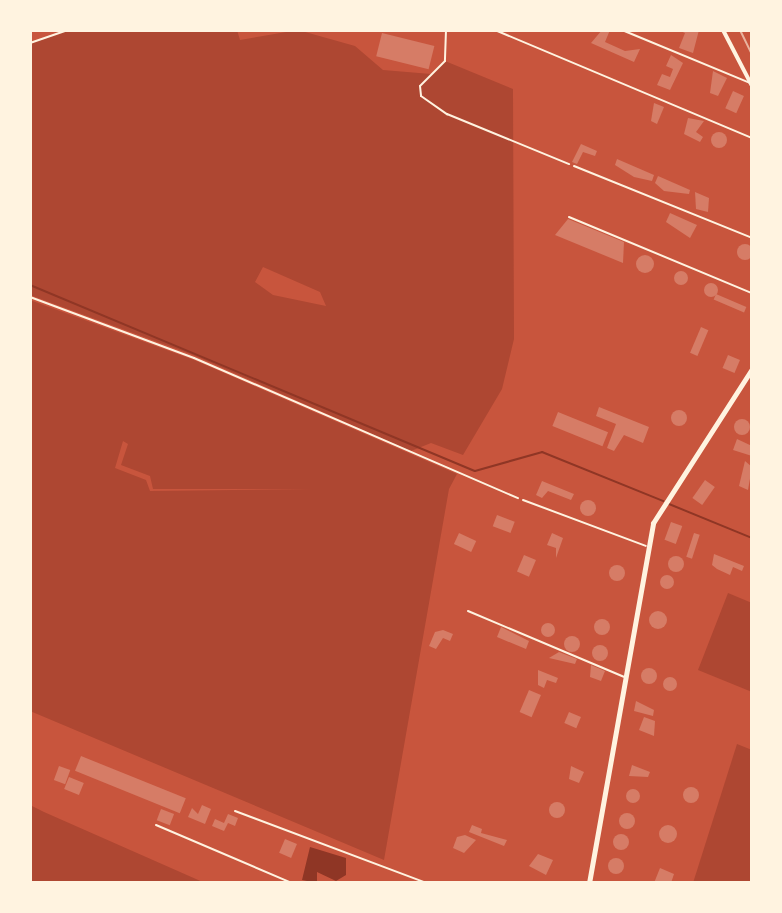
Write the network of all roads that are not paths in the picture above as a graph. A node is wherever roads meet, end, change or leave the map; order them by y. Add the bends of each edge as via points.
1 (495, 30) edge
2 (622, 30) edge
3 (723, 30) edge
4 (751, 85) edge
5 (752, 138) edge
6 (574, 166) road end
7 (569, 217) dead end
8 (752, 238) edge
9 (752, 293) edge
10 (752, 369) edge
11 (523, 500) road end
12 (647, 547) junction
13 (468, 611) dead end
14 (624, 677) junction
15 (235, 811) dead end
16 (156, 825) dead end
17 (292, 883) edge
18 (427, 883) edge
19 (589, 883) edge

1 - 5 lane
2 - 4 lane
3 - 4 street
6 - 8 lane
7 - 9 lane
10 - 12 street via 660,507
11 - 12 lane
12 - 14 street
13 - 14 lane
14 - 19 street
15 - 18 lane
16 - 17 lane

